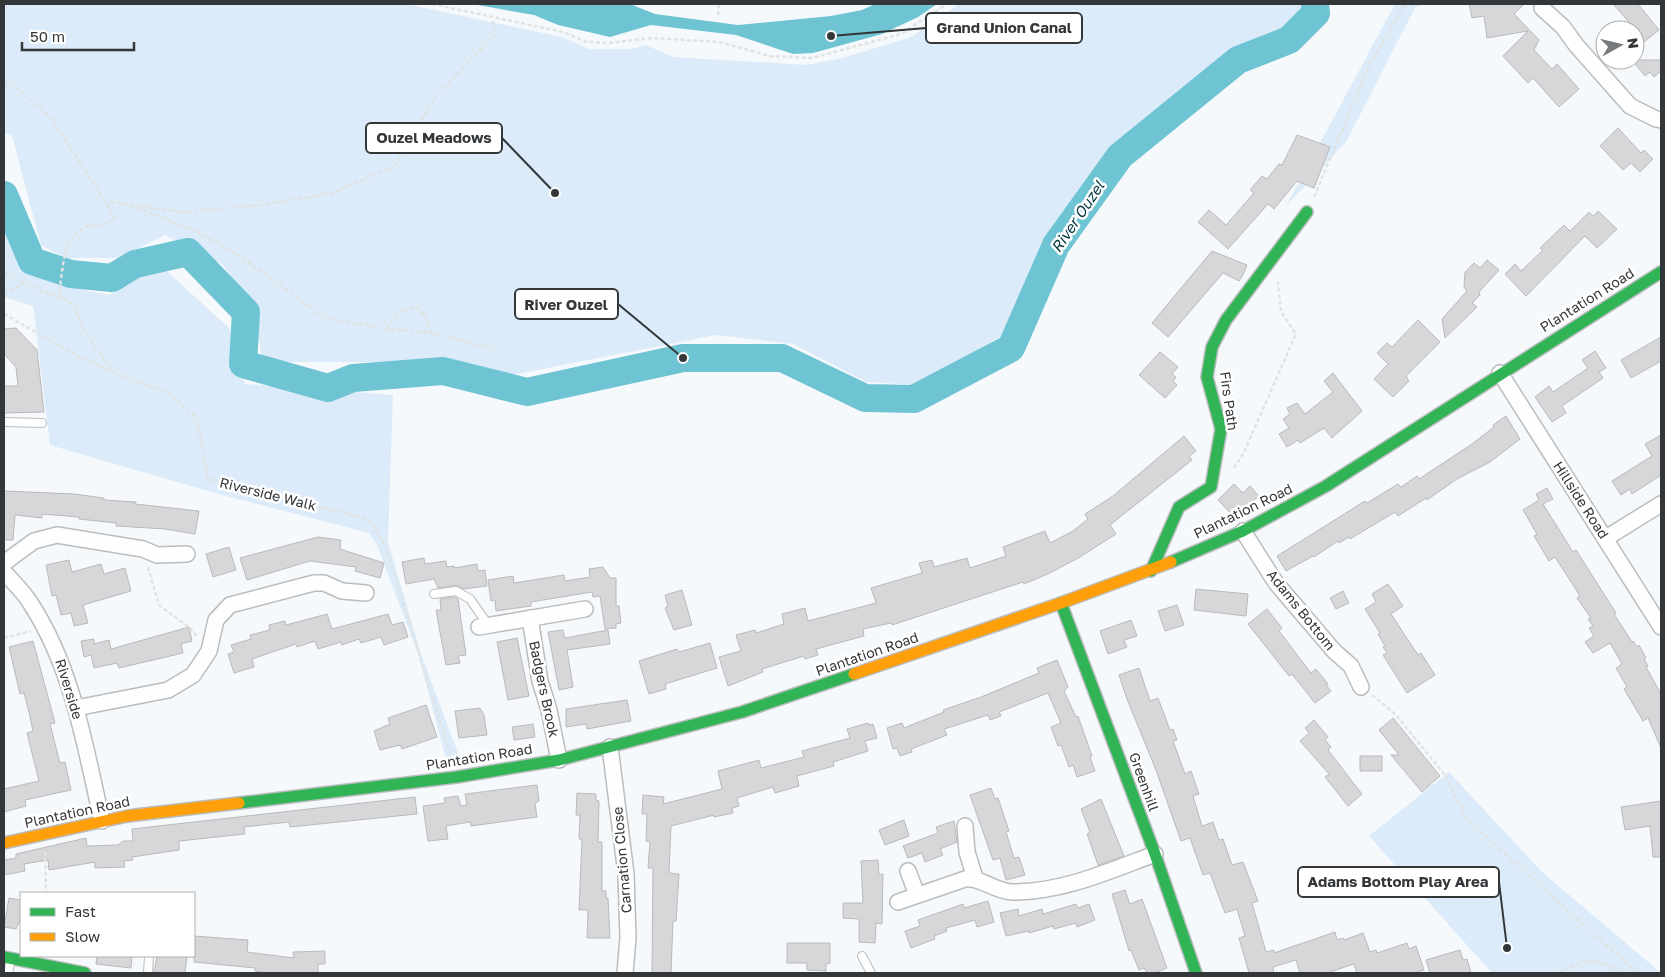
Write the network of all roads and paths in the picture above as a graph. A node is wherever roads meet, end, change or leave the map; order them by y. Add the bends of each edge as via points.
1 (432, 4) edge
2 (719, 4) edge
3 (947, 4) edge
4 (1422, 4) edge
5 (1404, 5) edge
6 (1542, 8) dead end
7 (718, 15) dead end
8 (493, 18) junction
9 (4, 80) edge
10 (1661, 120) edge
11 (127, 204) junction
12 (106, 206) junction
13 (1307, 212) joint
14 (4, 272) edge
15 (1661, 272) edge
16 (1278, 277) dead end
17 (22, 284) junction
18 (4, 294) edge
19 (59, 296) junction
20 (4, 314) edge
21 (387, 328) junction
22 (431, 333) junction
23 (496, 350) dead end
24 (112, 372) junction
25 (1500, 373) junction
26 (4, 422) edge
27 (42, 423) dead end
28 (1230, 475) dead end
29 (1661, 504) edge
30 (1243, 531) junction
31 (1606, 538) junction
32 (143, 549) junction
33 (187, 554) dead end
34 (4, 563) edge
35 (1151, 571) junction
36 (4, 572) edge
37 (366, 593) dead end
38 (434, 594) dead end
39 (1061, 603) junction
40 (584, 609) dead end
41 (530, 618) junction
42 (484, 626) joint
43 (1661, 627) edge
44 (44, 628) junction
45 (4, 638) edge
46 (209, 652) junction
47 (1361, 687) joint
48 (76, 708) junction
49 (610, 747) junction
50 (559, 760) junction
51 (458, 777) junction
52 (102, 821) junction
53 (965, 826) dead end
54 (44, 834) junction
55 (4, 843) edge
56 (1154, 854) junction
57 (908, 871) dead end
58 (975, 878) junction
59 (46, 892) edge
60 (917, 895) junction
61 (898, 902) dead end
62 (862, 956) dead end
63 (149, 957) edge
64 (8, 958) edge
65 (8, 973) edge
66 (85, 973) edge
67 (148, 973) edge
68 (626, 973) edge
69 (871, 973) edge
70 (1196, 973) edge
71 (1558, 973) edge
72 (1624, 973) edge
73 (1638, 973) edge

1 - 8 path
2 - 7 path
3 - 8 path via 901,34 812,58 770,56 719,42 651,38 586,42 563,32
4 - 5 path
5 - 13 path via 1368,68
6 - 10 street via 1563,27 1630,106
8 - 11 path via 494,36 434,98 395,166 332,193 262,205 182,212
9 - 12 path via 53,120 88,171
11 - 12 path via 110,202
11 - 21 path via 199,233 238,255 325,318
12 - 19 path via 116,218 106,226 83,228 63,261
13 - 35 street, Firs Path via 1226,320 1212,347 1207,376 1221,429 1211,487 1179,507
14 - 17 path
15 - 25 street, Plantation Road
16 - 28 path via 1281,312 1296,334 1244,452
17 - 18 path
17 - 19 path
19 - 24 path via 74,304 80,324
20 - 24 path
21 - 22 path
21 - 22 path via 399,312 415,307 423,313
22 - 23 path
24 - 51 path, Riverside Walk via 170,394 197,418 208,479 369,519 386,547
25 - 30 street, Plantation Road via 1326,486
25 - 31 street, Hillside Road
26 - 27 lane
29 - 31 street
30 - 35 street, Plantation Road
30 - 47 street, Adams Bottom via 1276,583 1334,651 1352,666
31 - 43 street, Hillside Road
32 - 33 street via 157,554
32 - 34 street via 57,535 34,540
32 - 46 path via 159,605 190,628
35 - 39 street, Plantation Road
36 - 44 street, Riverside via 31,602
37 - 46 street via 342,591 324,583 230,606 216,620
38 - 42 lane via 456,591 470,599
39 - 49 street, Plantation Road via 742,712
39 - 56 street, Greenhill
40 - 41 street
41 - 42 street
41 - 50 street, Badgers Brook via 540,681
44 - 45 path
44 - 48 street, Riverside via 62,662
46 - 48 street via 193,674 168,690
47 - 73 path via 1396,715 1445,775 1466,818
48 - 52 street, Riverside
49 - 50 street, Plantation Road
49 - 68 street, Carnation Close via 626,874
50 - 51 street, Plantation Road
51 - 52 street, Plantation Road
52 - 54 street, Plantation Road
53 - 58 street via 967,852
54 - 55 street, Plantation Road
54 - 59 path
56 - 58 street via 1071,885 1012,892 990,887
56 - 70 street, Greenhill
57 - 60 street
58 - 60 street
60 - 61 street
62 - 69 lane
63 - 67 lane
64 - 65 lane
64 - 66 street
71 - 72 path via 1587,959

